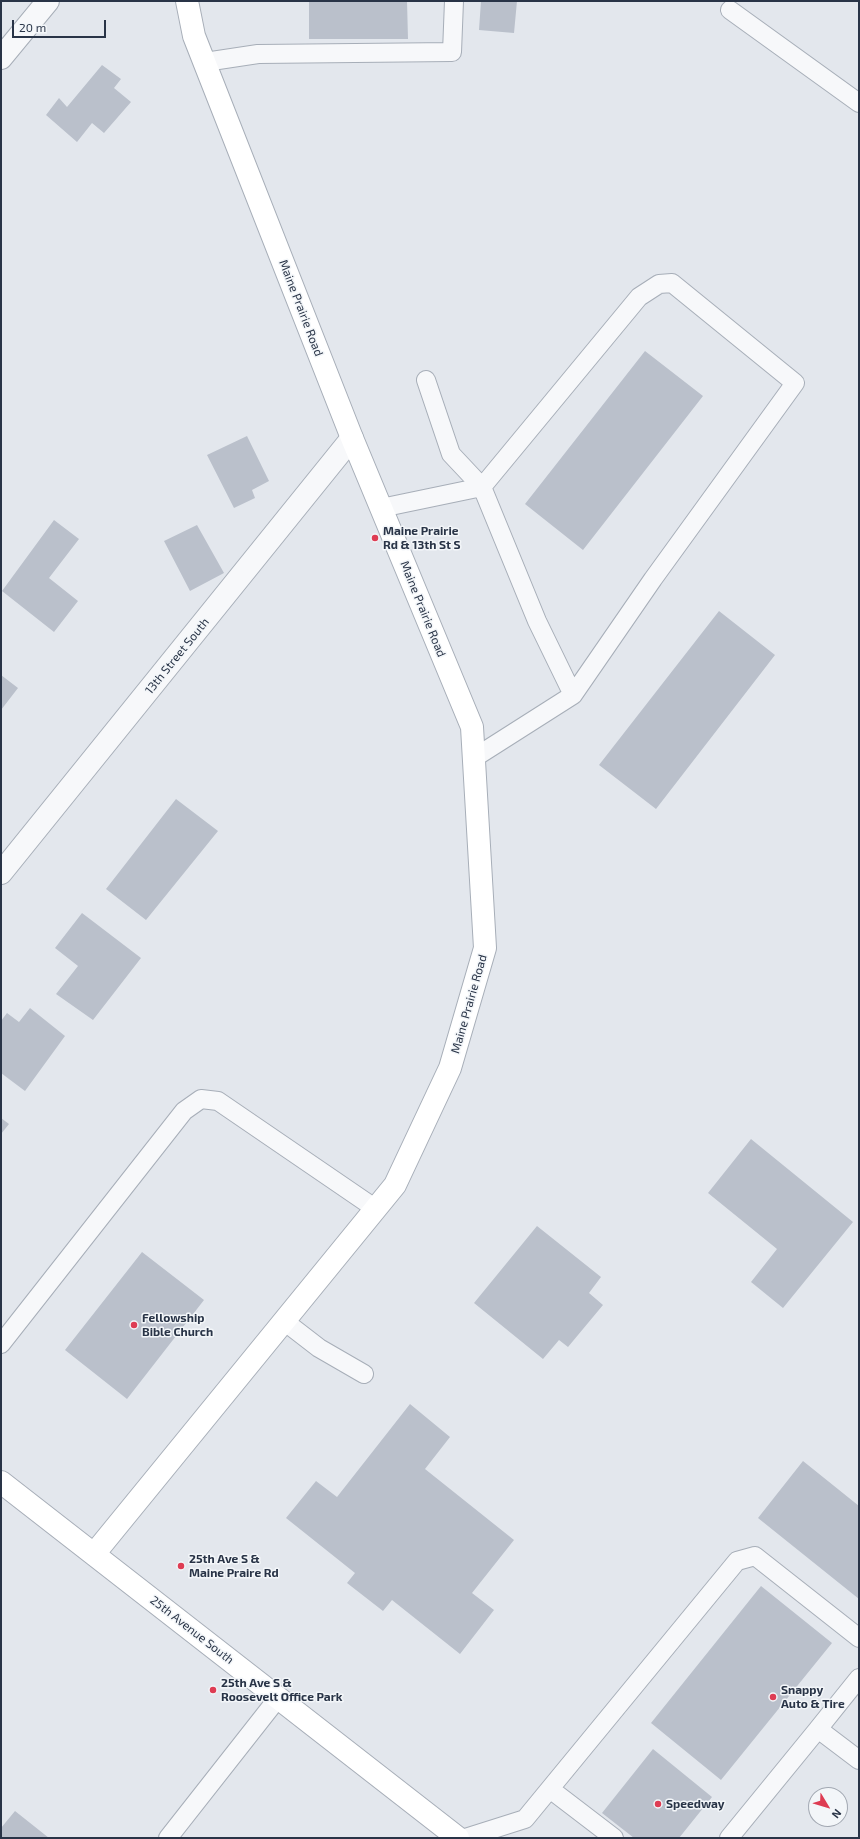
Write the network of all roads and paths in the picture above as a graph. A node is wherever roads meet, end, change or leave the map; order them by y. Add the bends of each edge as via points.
1 (48, 1) edge
2 (187, 1) edge
3 (454, 1) edge
4 (730, 10) dead end
5 (1, 58) edge
6 (205, 62) junction
7 (859, 103) edge
8 (426, 380) dead end
9 (352, 438) junction
10 (482, 487) junction
11 (381, 508) junction
12 (573, 695) junction
13 (474, 758) junction
14 (1, 873) edge
15 (376, 1209) junction
16 (284, 1321) junction
17 (1, 1344) edge
18 (364, 1374) dead end
19 (1, 1482) edge
20 (94, 1554) junction
21 (859, 1638) edge
22 (859, 1678) edge
23 (278, 1698) junction
24 (818, 1729) junction
25 (859, 1760) edge
26 (550, 1789) junction
27 (168, 1838) edge
28 (458, 1838) edge
29 (465, 1838) edge
30 (614, 1838) edge
31 (729, 1838) edge

1 - 5 street
2 - 6 street, Maine Prairie Road via 194,36
3 - 6 lane via 452,52 258,54
4 - 7 lane
6 - 9 street, Maine Prairie Road
8 - 10 lane via 451,454
9 - 11 street, Maine Prairie Road
9 - 14 street, 13th Street South
10 - 11 lane
10 - 12 lane via 538,621
10 - 12 lane via 638,297 659,284 672,283 795,383
11 - 13 street, Maine Prairie Road via 472,727
12 - 13 lane
13 - 15 street, Maine Prairie Road via 486,948 450,1068 395,1185
15 - 16 street, Maine Prairie Road
15 - 17 lane via 218,1101 201,1099 184,1111
16 - 18 lane via 319,1348
16 - 20 street, Maine Prairie Road
19 - 20 street, 25th Avenue South
20 - 23 street, 25th Avenue South
21 - 26 lane via 756,1556 737,1561
22 - 24 lane
23 - 27 lane
23 - 28 street, 25th Avenue South
24 - 25 lane
24 - 31 lane
26 - 29 lane via 525,1819
26 - 30 lane

